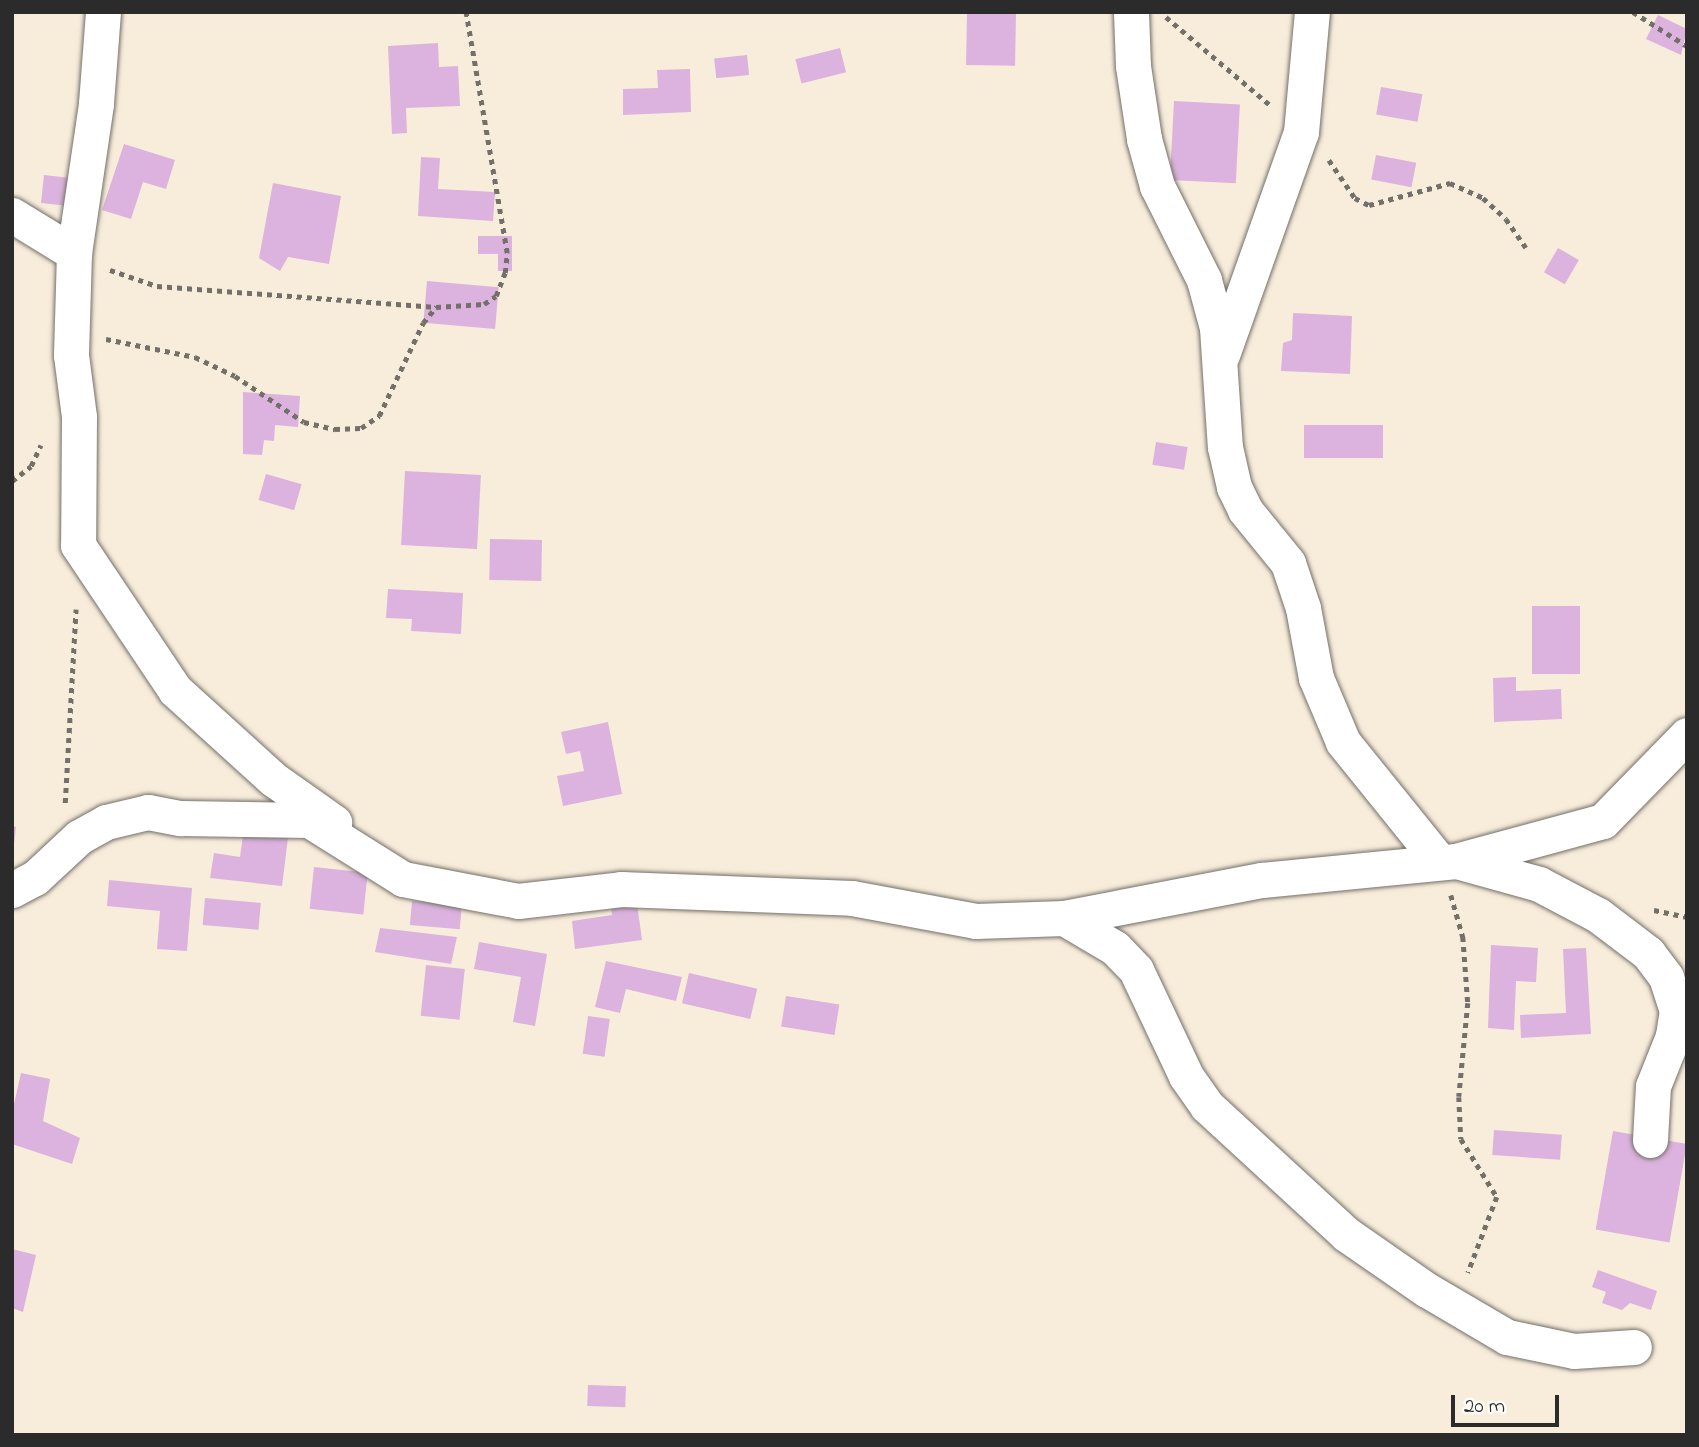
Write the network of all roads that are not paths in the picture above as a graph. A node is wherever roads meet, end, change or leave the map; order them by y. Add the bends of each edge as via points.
1 (103, 12) edge
2 (1131, 12) edge
3 (1312, 12) edge
4 (12, 215) edge
5 (74, 253) junction
6 (1221, 360) junction
7 (1687, 735) edge
8 (1448, 862) junction
9 (422, 883) junction
10 (12, 890) edge
11 (1064, 918) junction
12 (1650, 1140) dead end
13 (1634, 1347) dead end

1 - 5 street via 96,104
2 - 6 street via 1144,139 1166,206 1204,280
3 - 6 street via 1301,132
4 - 5 street
5 - 9 street via 72,373 79,417 78,545 175,690 273,779
6 - 8 street via 1230,473 1245,510 1288,562 1327,709 1343,742 1379,792
7 - 8 street via 1603,821
8 - 11 street via 1262,880
8 - 12 street via 1539,884 1598,915 1648,953 1666,978 1676,1010 1673,1036 1653,1086
9 - 10 street via 403,879 309,820 180,818 148,812 106,822
9 - 11 street via 518,901 621,889 852,898 976,921
11 - 13 street via 1115,948 1136,970 1186,1076 1207,1106 1346,1234 1507,1337 1574,1351

